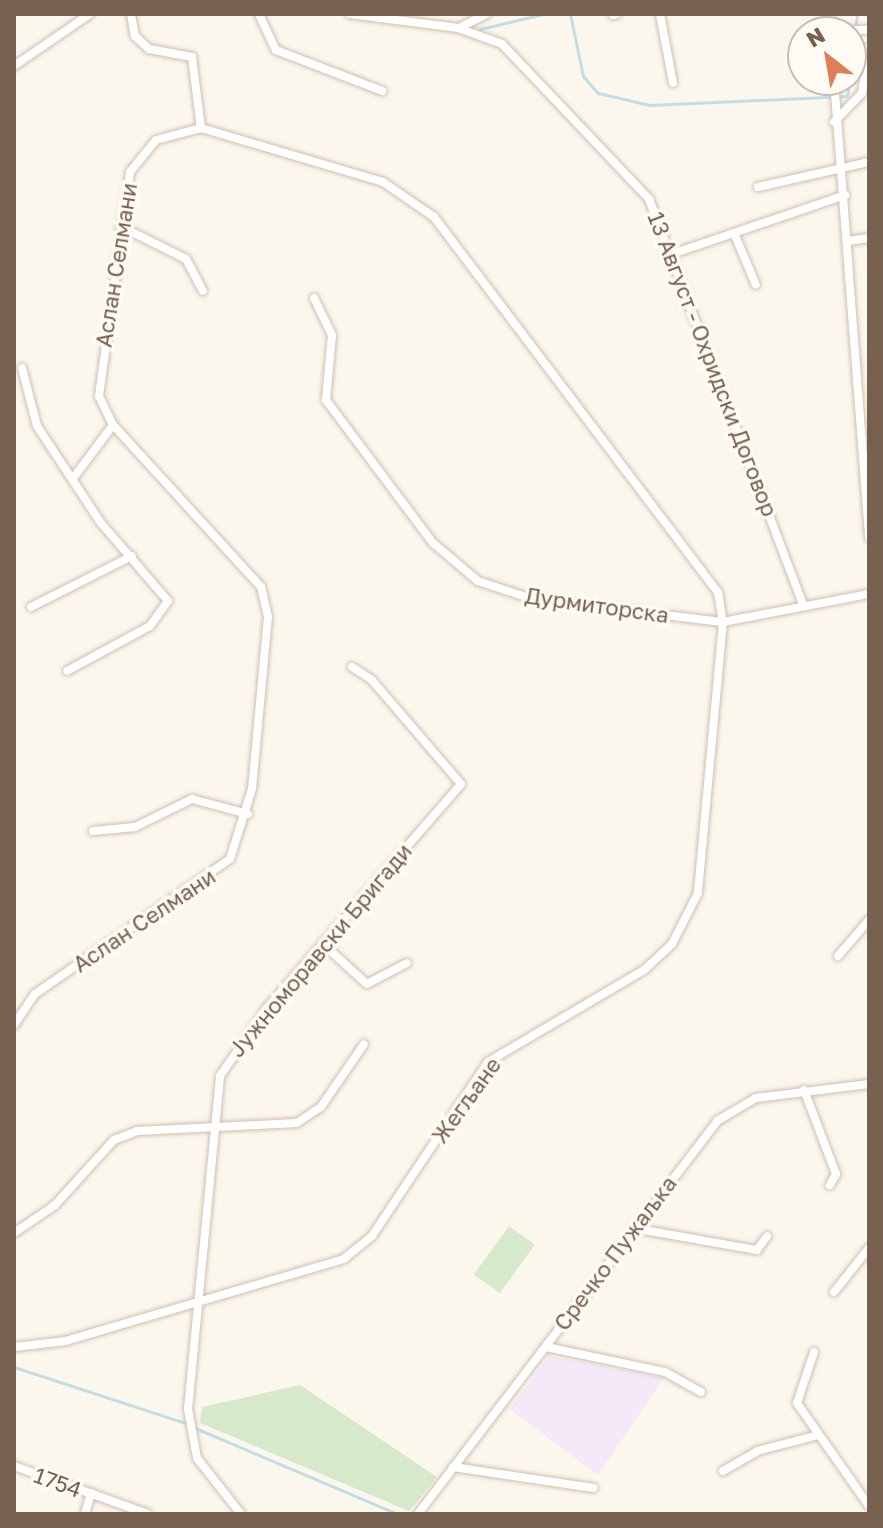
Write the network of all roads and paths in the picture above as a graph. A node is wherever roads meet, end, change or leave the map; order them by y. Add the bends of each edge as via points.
1 (90, 14) edge
2 (131, 14) edge
3 (259, 14) edge
4 (350, 14) edge
5 (487, 14) edge
6 (660, 14) edge
7 (458, 28) junction
8 (869, 48) edge
9 (14, 66) edge
10 (867, 78) edge
11 (673, 83) dead end
12 (382, 91) dead end
13 (833, 96) edge
14 (863, 96) edge
15 (834, 122) junction
16 (201, 128) junction
17 (869, 162) edge
18 (839, 167) junction
19 (758, 187) dead end
20 (845, 195) junction
21 (120, 226) junction
22 (734, 233) junction
23 (869, 238) edge
24 (848, 241) junction
25 (675, 253) junction
26 (756, 285) dead end
27 (203, 291) dead end
28 (314, 298) dead end
29 (22, 368) dead end
30 (113, 425) junction
31 (74, 477) junction
32 (867, 506) edge
33 (869, 538) edge
34 (132, 556) junction
35 (869, 594) edge
36 (31, 607) dead end
37 (804, 607) junction
38 (723, 622) junction
39 (352, 667) dead end
40 (67, 671) dead end
41 (248, 814) junction
42 (93, 831) dead end
43 (869, 920) edge
44 (323, 944) junction
45 (838, 956) dead end
46 (407, 963) dead end
47 (14, 1025) edge
48 (364, 1044) dead end
49 (869, 1084) edge
50 (804, 1090) junction
51 (211, 1131) junction
52 (830, 1185) dead end
53 (633, 1228) junction
54 (14, 1233) edge
55 (767, 1236) dead end
56 (869, 1248) edge
57 (834, 1292) dead end
58 (197, 1306) junction
59 (14, 1347) edge
60 (546, 1347) junction
61 (814, 1352) dead end
62 (701, 1392) dead end
63 (818, 1435) junction
64 (14, 1466) edge
65 (453, 1467) junction
66 (723, 1471) dead end
67 (593, 1488) dead end
68 (91, 1493) junction
69 (869, 1506) edge
70 (418, 1513) edge
71 (85, 1514) edge
72 (148, 1514) edge
73 (241, 1514) edge

1 - 9 street
2 - 16 street via 135,36 149,49 192,57
3 - 12 street via 276,50
4 - 7 street, 13 Август - Охридски Договор
5 - 7 street
6 - 11 street
7 - 25 street, 13 Август - Охридски Договор via 502,44 649,199
8 - 10 street
13 - 15 street
14 - 15 street
15 - 18 street
16 - 21 street, Аслан Селмани via 168,135 139,154
16 - 38 street via 383,182 416,199 708,572
17 - 18 street
18 - 19 street
18 - 20 street
20 - 22 street
20 - 24 street
21 - 27 street via 186,259
21 - 30 street, Аслан Селмани via 97,381
22 - 25 street
22 - 26 street
23 - 24 street
24 - 32 street
25 - 37 street, 13 Август - Охридски Договор
28 - 38 street, Дурмиторска via 332,335 326,400 452,563 478,581 532,599
29 - 31 street via 37,426
30 - 31 street
30 - 41 street, Аслан Селмани via 261,587 268,617
31 - 34 street
32 - 33 street
34 - 36 street
34 - 40 street via 167,596 168,610
35 - 37 street, Дурмиторска
37 - 38 street, Дурмиторска
38 - 58 street, Жегљане via 707,853 698,893 672,944 644,970 488,1062 363,1247 333,1266
39 - 44 street, Јужноморавски Бригади via 372,680 461,784
41 - 42 street via 192,799 135,827
41 - 47 street, Аслан Селмани via 230,859 35,994
43 - 45 street
44 - 46 street via 367,984
44 - 51 street, Јужноморавски Бригади via 226,1060
48 - 51 street via 321,1107 297,1123
49 - 50 street, Сречко Пужаљка
50 - 52 street via 836,1174
50 - 53 street, Сречко Пужаљка via 756,1098 717,1121
51 - 54 street via 137,1131 114,1140 55,1205
51 - 58 street, Јужноморавски Бригади
53 - 55 street via 757,1250
53 - 60 street, Сречко Пужаљка
56 - 57 street
58 - 59 street, Жегљане
58 - 73 street, Јужноморавски Бригади via 189,1428 215,1490
60 - 62 street via 665,1372
60 - 65 street, Сречко Пужаљка
61 - 63 street via 796,1396
63 - 66 street via 757,1451
63 - 69 street
64 - 68 street, 1754
65 - 67 street
65 - 70 street, Сречко Пужаљка
68 - 71 street
68 - 72 street, 1754

